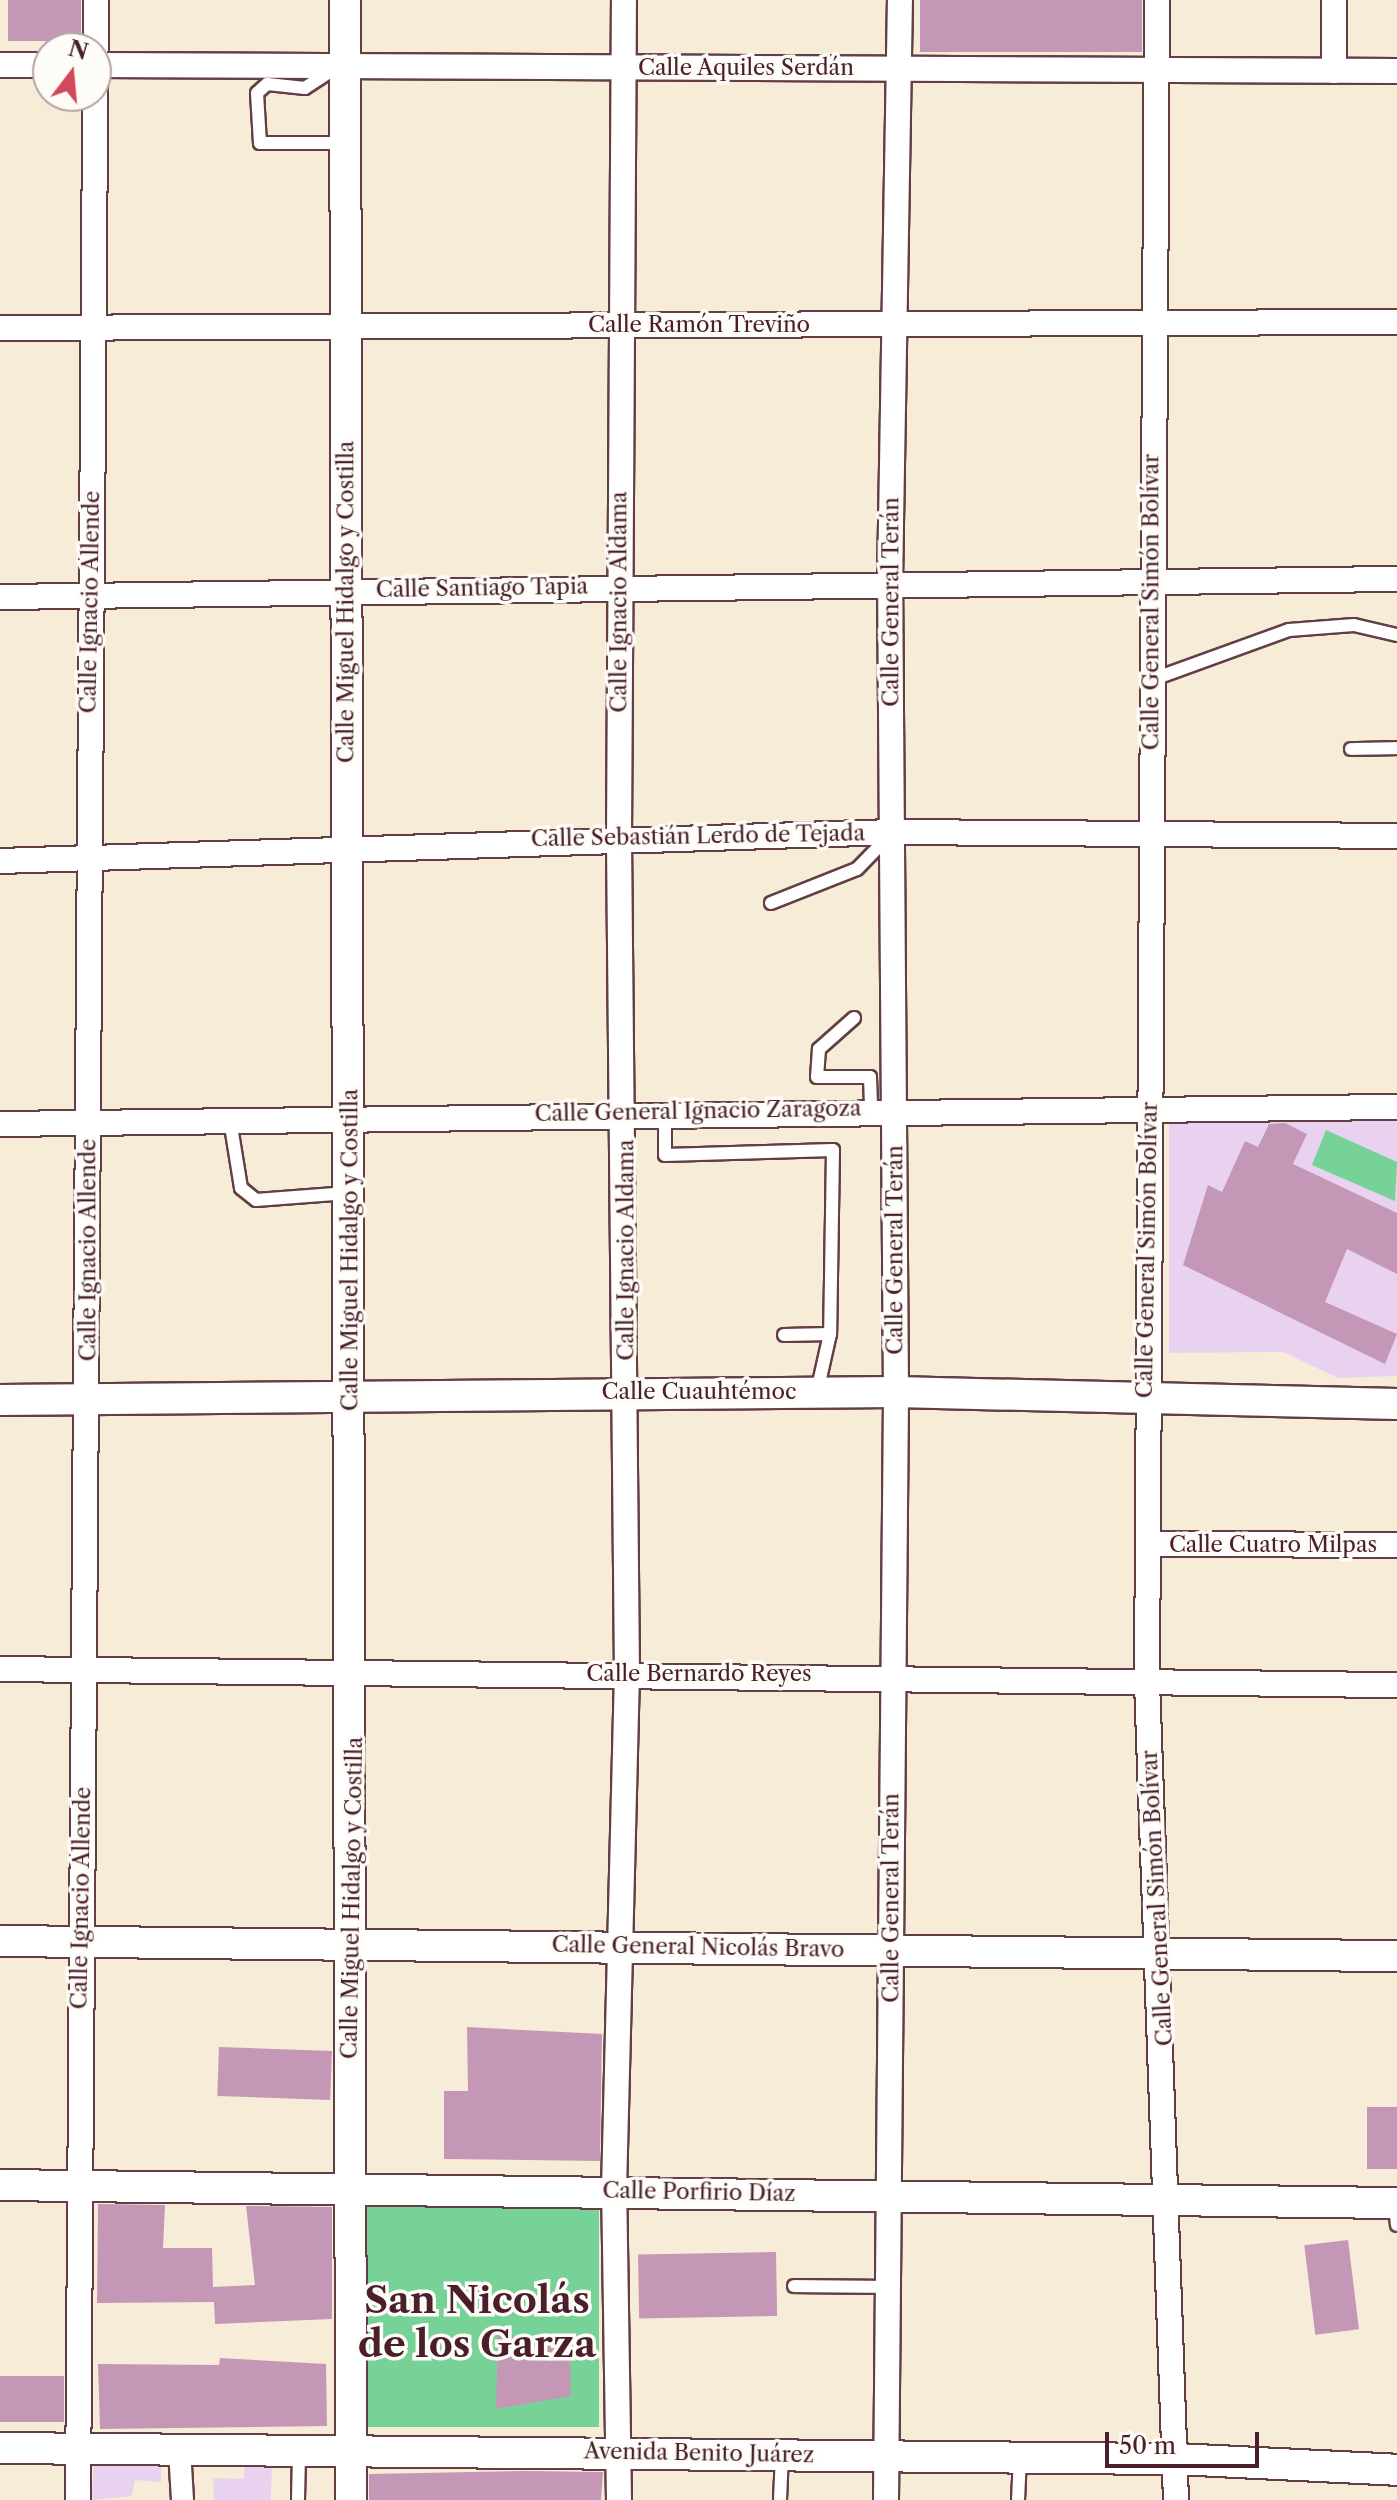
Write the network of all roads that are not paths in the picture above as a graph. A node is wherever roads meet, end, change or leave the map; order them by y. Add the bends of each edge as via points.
1 (96, 0) edge
2 (345, 0) edge
3 (624, 0) edge
4 (900, 0) edge
5 (1157, 0) edge
6 (1334, 0) edge
7 (96, 32) edge
8 (0, 65) edge
9 (32, 65) edge
10 (112, 65) edge
11 (345, 66) junction
12 (623, 68) junction
13 (899, 69) junction
14 (1157, 70) junction
15 (1334, 71) junction
16 (1397, 71) edge
17 (96, 112) edge
18 (345, 143) junction
19 (1397, 322) edge
20 (1154, 323) junction
21 (896, 324) junction
22 (620, 325) junction
23 (346, 327) junction
24 (0, 328) edge
25 (94, 328) junction
26 (1397, 579) edge
27 (1150, 581) junction
28 (890, 582) junction
29 (619, 585) junction
30 (342, 591) junction
31 (90, 596) junction
32 (0, 597) edge
33 (1397, 635) edge
34 (1151, 680) junction
35 (1397, 748) edge
36 (1351, 749) dead end
37 (1150, 831) junction
38 (893, 832) junction
39 (1397, 836) edge
40 (619, 837) junction
41 (350, 848) junction
42 (89, 860) junction
43 (0, 861) edge
44 (771, 903) dead end
45 (854, 1018) dead end
46 (1150, 1105) junction
47 (1397, 1107) edge
48 (883, 1108) junction
49 (625, 1112) junction
50 (665, 1112) junction
51 (348, 1118) junction
52 (230, 1120) junction
53 (89, 1123) junction
54 (0, 1124) edge
55 (349, 1193) junction
56 (830, 1334) junction
57 (784, 1335) dead end
58 (627, 1392) junction
59 (817, 1392) junction
60 (896, 1392) junction
61 (351, 1398) junction
62 (0, 1400) edge
63 (87, 1400) junction
64 (1145, 1400) junction
65 (1397, 1404) edge
66 (1148, 1544) junction
67 (1397, 1545) edge
68 (0, 1669) edge
69 (85, 1671) junction
70 (353, 1671) junction
71 (627, 1674) junction
72 (891, 1675) junction
73 (1147, 1682) junction
74 (1397, 1685) edge
75 (80, 1940) junction
76 (353, 1940) junction
77 (0, 1941) edge
78 (620, 1945) junction
79 (891, 1951) junction
80 (1162, 1954) junction
81 (1397, 1956) edge
82 (76, 2184) junction
83 (0, 2185) edge
84 (347, 2185) junction
85 (614, 2190) junction
86 (888, 2195) junction
87 (1169, 2198) junction
88 (1396, 2211) edge
89 (794, 2286) dead end
90 (887, 2287) junction
91 (78, 2446) junction
92 (0, 2448) edge
93 (179, 2449) junction
94 (299, 2451) junction
95 (350, 2451) junction
96 (620, 2451) junction
97 (782, 2455) junction
98 (886, 2456) junction
99 (1020, 2458) junction
100 (1176, 2460) junction
101 (1397, 2470) edge
102 (78, 2500) edge
103 (178, 2500) edge
104 (187, 2500) edge
105 (298, 2500) edge
106 (351, 2500) edge
107 (619, 2500) edge
108 (780, 2500) edge
109 (886, 2500) edge
110 (1018, 2500) edge
111 (1176, 2500) edge

1 - 7 street, Calle Ignacio Allende
2 - 11 street, Calle Miguel Hidalgo y Costilla
3 - 12 street, Calle Ignacio Aldama
4 - 13 street, Calle General Terán
5 - 14 street, Calle General Simón Bolívar
6 - 15 street
8 - 9 street
10 - 11 street, Calle Aquiles Serdán
11 - 12 street, Calle Aquiles Serdán
11 - 18 street, Calle Miguel Hidalgo y Costilla
11 - 18 lane via 305,88 267,84 257,93 260,143
12 - 13 street, Calle Aquiles Serdán
12 - 22 street, Calle Ignacio Aldama
13 - 14 street, Calle Aquiles Serdán
13 - 21 street, Calle General Terán
14 - 15 street, Calle Aquiles Serdán
14 - 20 street, Calle General Simón Bolívar
15 - 16 street, Calle Aquiles Serdán
17 - 25 street, Calle Ignacio Allende
18 - 23 street, Calle Miguel Hidalgo y Costilla
19 - 20 street, Calle Ramón Treviño
20 - 21 street, Calle Ramón Treviño
20 - 27 street, Calle General Simón Bolívar
21 - 22 street, Calle Ramón Treviño
21 - 28 street, Calle General Terán
22 - 23 street, Calle Ramón Treviño
22 - 29 street, Calle Ignacio Aldama
23 - 25 street, Calle Ramón Treviño
23 - 30 street, Calle Miguel Hidalgo y Costilla
24 - 25 street, Calle Ramón Treviño
25 - 31 street, Calle Ignacio Allende
26 - 27 street, Calle Santiago Tapia
27 - 28 street, Calle Santiago Tapia
27 - 34 street, Calle General Simón Bolívar
28 - 29 street, Calle Santiago Tapia
28 - 38 street, Calle General Terán
29 - 30 street, Calle Santiago Tapia
29 - 40 street, Calle Ignacio Aldama
30 - 31 street, Calle Santiago Tapia
30 - 41 street, Calle Miguel Hidalgo y Costilla
31 - 32 street, Calle Santiago Tapia
31 - 42 street, Calle Ignacio Allende
33 - 34 lane via 1354,625 1289,630
34 - 37 street, Calle General Simón Bolívar
35 - 36 lane
37 - 38 street, Calle Sebastián Lerdo de Tejada
37 - 39 street, Calle Sebastián Lerdo de Tejada
37 - 46 street, Calle General Simón Bolívar
38 - 40 street, Calle Sebastián Lerdo de Tejada
38 - 44 lane via 857,869
38 - 48 street, Calle General Terán
40 - 41 street, Calle Sebastián Lerdo de Tejada
40 - 49 street, Calle Ignacio Aldama
41 - 42 street, Calle Sebastián Lerdo de Tejada
41 - 51 street, Calle Miguel Hidalgo y Costilla
42 - 43 street, Calle Sebastián Lerdo de Tejada
42 - 53 street, Calle Ignacio Allende
45 - 48 lane via 819,1049 817,1077 870,1077
46 - 47 street, Calle General Ignacio Zaragoza
46 - 48 street, Calle General Ignacio Zaragoza
46 - 64 street, Calle General Simón Bolívar
48 - 50 street, Calle General Ignacio Zaragoza
48 - 60 street, Calle General Terán
49 - 50 street, Calle General Ignacio Zaragoza
49 - 51 street, Calle General Ignacio Zaragoza
49 - 58 street, Calle Ignacio Aldama
50 - 56 lane via 665,1155 833,1150
51 - 52 street, Calle General Ignacio Zaragoza
51 - 55 street, Calle Miguel Hidalgo y Costilla
52 - 53 street, Calle General Ignacio Zaragoza
52 - 55 lane via 241,1188 256,1200
53 - 54 street, Calle General Ignacio Zaragoza
53 - 63 street, Calle Ignacio Allende
55 - 61 street, Calle Miguel Hidalgo y Costilla
56 - 57 lane
56 - 59 lane
58 - 59 street, Calle Cuauhtémoc
58 - 61 street, Calle Cuauhtémoc
58 - 71 street, Calle Ignacio Aldama
59 - 60 street, Calle Cuauhtémoc
60 - 64 street, Calle Cuauhtémoc
60 - 72 street, Calle General Terán
61 - 63 street, Calle Cuauhtémoc
61 - 70 street, Calle Miguel Hidalgo y Costilla
62 - 63 street, Calle Cuauhtémoc
63 - 69 street, Calle Ignacio Allende
64 - 65 street, Calle Cuauhtémoc
64 - 66 street, Calle General Simón Bolívar
66 - 67 street, Calle Cuatro Milpas
66 - 73 street, Calle General Simón Bolívar
68 - 69 street, Calle Bernardo Reyes
69 - 70 street, Calle Bernardo Reyes
69 - 75 street, Calle Ignacio Allende
70 - 71 street, Calle Bernardo Reyes
70 - 76 street, Calle Miguel Hidalgo y Costilla
71 - 72 street, Calle Bernardo Reyes
71 - 78 street, Calle Ignacio Aldama
72 - 73 street, Calle Bernardo Reyes
72 - 79 street, Calle General Terán
73 - 74 street, Calle Bernardo Reyes
73 - 80 street, Calle General Simón Bolívar
75 - 76 street, Calle General Nicolás Bravo
75 - 77 street, Calle General Nicolás Bravo
75 - 82 street, Calle Ignacio Allende
76 - 78 street, Calle General Nicolás Bravo
76 - 84 street, Calle Miguel Hidalgo y Costilla
78 - 79 street, Calle General Nicolás Bravo
78 - 85 street, Calle Ignacio Aldama
79 - 80 street, Calle General Nicolás Bravo
79 - 86 street, Calle General Terán
80 - 81 street, Calle General Nicolás Bravo
80 - 87 street, Calle General Simón Bolívar
82 - 83 street, Calle Porfirio Díaz
82 - 84 street, Calle Porfirio Díaz
82 - 91 street, Calle Ignacio Allende
84 - 85 street, Calle Porfirio Díaz
84 - 95 street, Calle Miguel Hidalgo y Costilla
85 - 86 street, Calle Porfirio Díaz
85 - 96 street, Calle Ignacio Aldama
86 - 87 street, Calle Porfirio Díaz
86 - 90 street, Calle General Terán
87 - 88 street, Calle Porfirio Díaz
87 - 100 street, Calle General Simón Bolívar
89 - 90 lane
90 - 98 street, Calle General Terán
91 - 92 street, Avenida Benito Juárez
91 - 93 street, Avenida Benito Juárez
91 - 102 street, Calle Ignacio Allende
93 - 94 street, Avenida Benito Juárez
93 - 103 lane
93 - 104 lane
94 - 95 street, Avenida Benito Juárez
94 - 105 lane
95 - 96 street, Avenida Benito Juárez
95 - 106 street, Calle Miguel Hidalgo y Costilla
96 - 97 street, Avenida Benito Juárez
96 - 107 street, Calle Ignacio Aldama
97 - 98 street, Avenida Benito Juárez
97 - 108 lane
98 - 99 street, Avenida Benito Juárez
98 - 109 street, Calle General Terán
99 - 100 street, Avenida Benito Juárez
99 - 110 lane
100 - 101 street, Avenida Benito Juárez
100 - 111 street, Calle General Simón Bolívar

